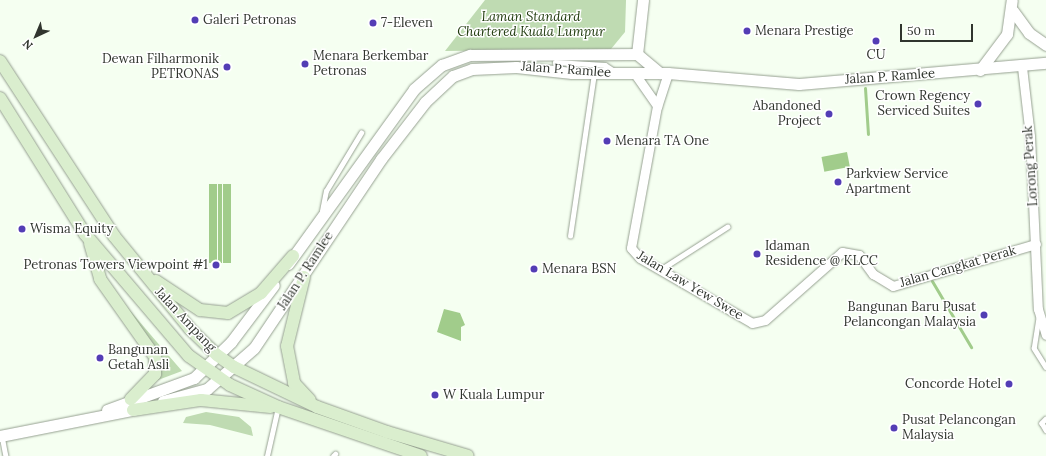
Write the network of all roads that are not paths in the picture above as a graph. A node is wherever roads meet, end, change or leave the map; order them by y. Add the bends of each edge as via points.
1 (643, 0) edge
2 (1012, 5) edge
3 (1046, 45) edge
4 (637, 54) junction
5 (0, 61) edge
6 (555, 62) dead end
7 (1046, 63) edge
8 (1022, 67) junction
9 (980, 70) junction
10 (594, 73) junction
11 (664, 73) junction
12 (620, 74) junction
13 (635, 74) junction
14 (0, 98) edge
15 (657, 106) junction
16 (361, 133) dead end
17 (321, 214) junction
18 (727, 227) dead end
19 (570, 236) dead end
20 (89, 240) junction
21 (1036, 244) junction
22 (294, 256) junction
23 (824, 264) joint
24 (137, 267) junction
25 (660, 270) junction
26 (304, 277) junction
27 (1040, 317) junction
28 (1046, 335) edge
29 (217, 355) junction
30 (234, 367) junction
31 (206, 368) junction
32 (1046, 368) edge
33 (221, 379) junction
34 (132, 404) junction
35 (278, 407) junction
36 (317, 407) junction
37 (1046, 419) edge
38 (1046, 430) edge
39 (1, 436) edge
40 (6, 456) edge
41 (267, 456) edge
42 (421, 456) edge
43 (468, 456) edge

1 - 4 street
2 - 3 street via 1029,33
2 - 9 street via 1002,44
4 - 11 street
4 - 17 street, Jalan P. Ramlee via 470,55 442,65 414,89
5 - 24 main road, Jalan Ampang via 33,117
6 - 12 lane via 605,65
7 - 8 street, Jalan P. Ramlee
8 - 9 street, Jalan P. Ramlee
8 - 21 street, Lorong Perak
9 - 11 street, Jalan P. Ramlee via 799,84
10 - 12 street, Jalan P. Ramlee
10 - 19 lane
10 - 26 street, Jalan P. Ramlee via 516,67 472,69 453,76 425,102 381,159
11 - 13 street, Jalan P. Ramlee
11 - 15 street, Jalan Law Yew Swee
12 - 13 street, Jalan P. Ramlee
13 - 15 street
14 - 20 main road, Jalan Ampang
15 - 25 street, Jalan Law Yew Swee via 630,243 640,258
16 - 17 lane via 326,191
17 - 22 street, Jalan P. Ramlee
18 - 25 lane
20 - 31 main road, Jalan Ampang via 164,330
20 - 34 main road via 100,279 155,357 155,374
21 - 23 street, Jalan Cangkat Perak via 894,286 873,274 859,255 851,252 842,252
21 - 27 street, Lorong Perak
22 - 24 main road via 261,293 228,313 208,313 190,305
22 - 29 street, Jalan P. Ramlee via 264,300
23 - 25 street, Jalan Law Yew Swee via 765,320 752,323
24 - 29 main road, Jalan Ampang
26 - 30 street, Jalan P. Ramlee via 254,348
26 - 36 main road via 287,346 288,366 298,388
27 - 28 street, Lorong Perak
27 - 32 lane via 1034,348
29 - 30 main road, Jalan Ampang
29 - 31 street, Jalan P. Ramlee
30 - 33 street, Jalan P. Ramlee
30 - 36 main road, Jalan Ampang
31 - 33 main road, Jalan Ampang
31 - 34 street, Jalan P. Ramlee via 194,378
33 - 34 street, Jalan P. Ramlee via 206,389
33 - 35 main road, Jalan Ampang
34 - 35 main road via 201,400
34 - 39 street via 79,421
35 - 41 lane
35 - 42 main road, Jalan Ampang
36 - 43 main road, Jalan Ampang
37 - 38 lane via 1042,423
39 - 40 lane

